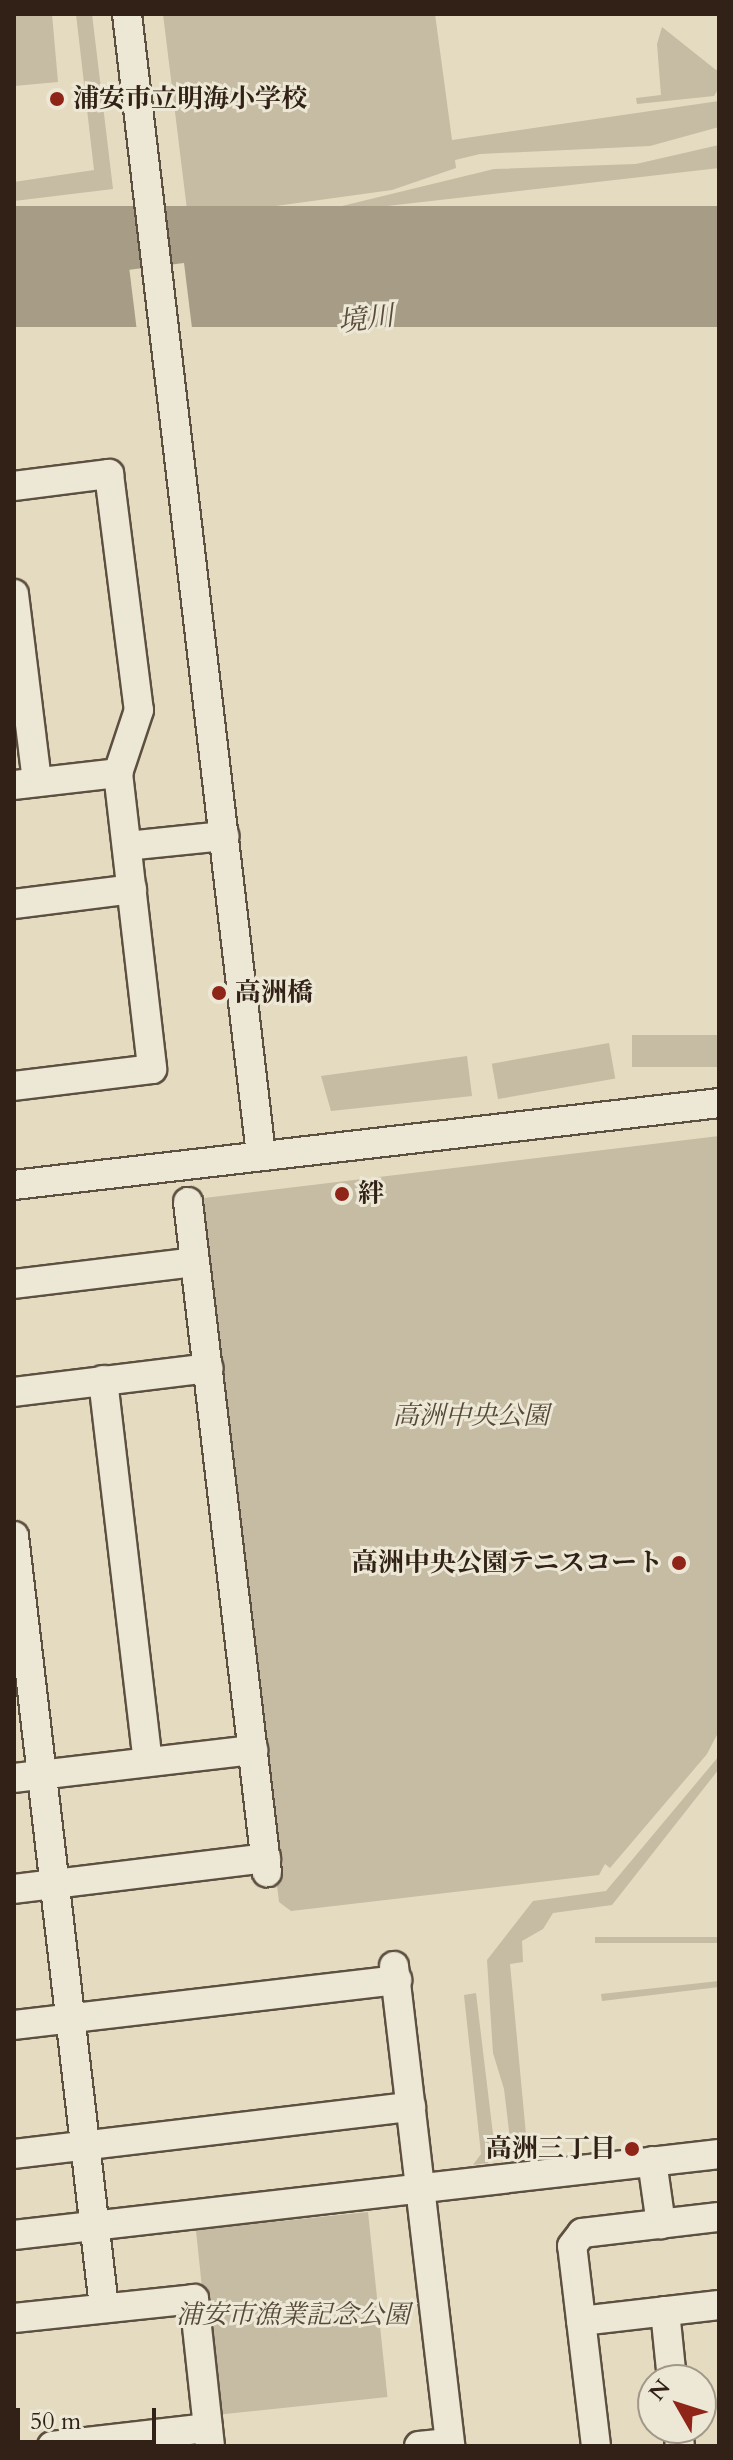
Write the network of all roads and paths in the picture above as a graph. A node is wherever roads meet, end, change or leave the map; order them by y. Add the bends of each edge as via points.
1 (127, 14) edge
2 (14, 486) edge
3 (14, 594) edge
4 (118, 773) junction
5 (25, 784) edge
6 (224, 836) junction
7 (127, 846) junction
8 (132, 889) junction
9 (14, 904) edge
10 (14, 1086) edge
11 (719, 1103) edge
12 (261, 1155) junction
13 (14, 1185) edge
14 (188, 1202) dead end
15 (195, 1262) junction
16 (14, 1284) edge
17 (209, 1368) junction
18 (103, 1380) junction
19 (14, 1392) edge
20 (14, 1536) edge
21 (253, 1750) junction
22 (148, 1761) junction
23 (28, 1776) edge
24 (56, 1884) junction
25 (14, 1889) edge
26 (71, 2019) junction
27 (14, 2025) edge
28 (411, 2107) junction
29 (86, 2146) junction
30 (14, 2154) edge
31 (719, 2154) edge
32 (652, 2161) junction
33 (421, 2188) junction
34 (719, 2217) edge
35 (661, 2224) junction
36 (94, 2226) junction
37 (14, 2235) edge
38 (719, 2305) edge
39 (104, 2307) junction
40 (665, 2311) junction
41 (14, 2318) edge
42 (581, 2321) junction
43 (670, 2364) edge
44 (209, 2437) edge
45 (450, 2444) edge
46 (52, 2446) edge
47 (419, 2446) edge
48 (596, 2446) edge

1 - 6 street
2 - 4 street via 109,474 139,710
3 - 5 street
4 - 5 street
4 - 7 street
6 - 7 street
6 - 12 street
7 - 8 street
8 - 9 street
8 - 10 street via 152,1069
11 - 12 street
12 - 13 street
14 - 15 street
15 - 16 street
15 - 17 street
17 - 18 street
17 - 21 street
18 - 19 street
18 - 22 street
20 - 23 street
21 - 22 street
21 - 24 street via 267,1865
22 - 23 street
23 - 24 street
24 - 25 street
24 - 26 street
26 - 27 street
26 - 28 street via 395,1973
26 - 29 street
28 - 29 street
28 - 33 street
29 - 30 street
29 - 36 street
31 - 32 street
32 - 33 street
32 - 35 street
33 - 36 street
33 - 45 street
34 - 35 street
35 - 42 street via 582,2233 572,2246
36 - 37 street
36 - 39 street
38 - 40 street
39 - 41 street
39 - 44 street via 194,2299
40 - 42 street
40 - 43 street
42 - 48 street
44 - 46 street
45 - 47 street

